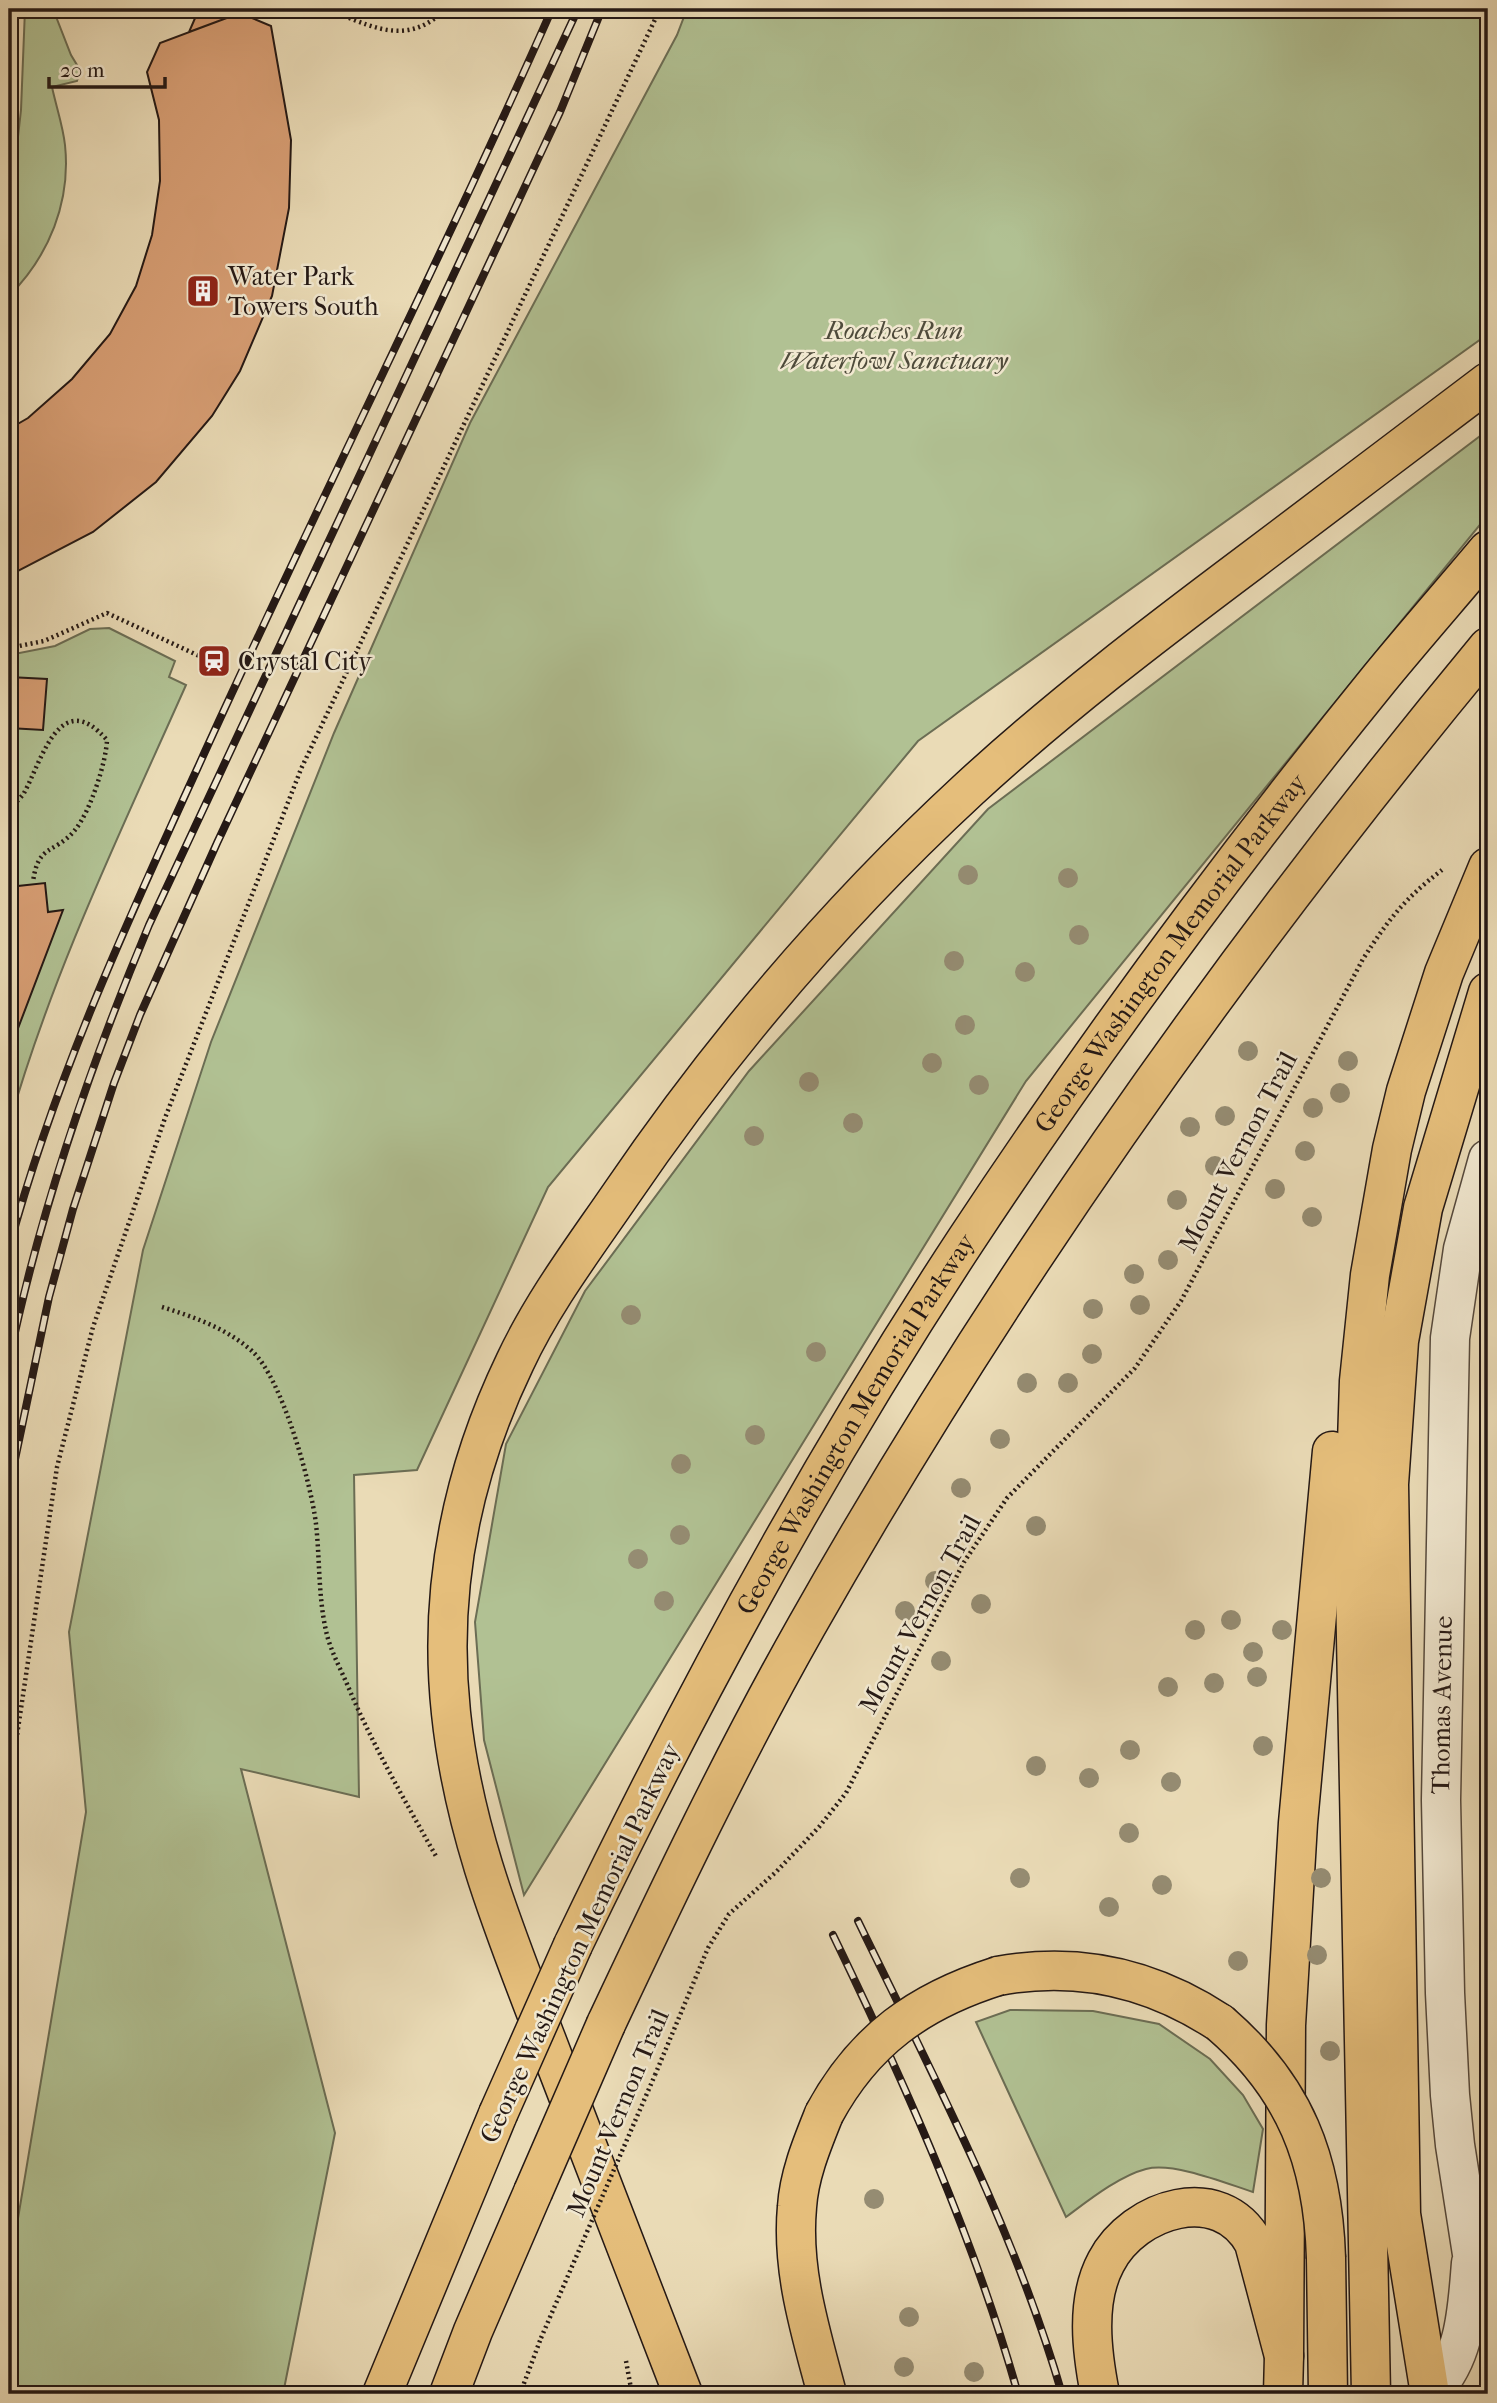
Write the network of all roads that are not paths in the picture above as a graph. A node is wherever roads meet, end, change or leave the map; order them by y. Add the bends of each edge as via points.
1 (1488, 382) edge
2 (1488, 550) edge
3 (1488, 647) edge
4 (1488, 867) edge
5 (1488, 992) edge
6 (1488, 1159) edge
7 (1370, 1275) junction
8 (1472, 2254) junction
9 (1488, 2299) edge
10 (1284, 2356) junction
11 (1371, 2379) edge
12 (382, 2394) edge
13 (450, 2394) edge
14 (683, 2394) edge
15 (827, 2394) edge
16 (1100, 2394) edge
17 (1283, 2394) edge
18 (1328, 2394) edge
19 (1430, 2394) edge

1 - 14 main road via 1097,679 974,785 868,887 775,989 686,1102 544,1310 498,1401 466,1493 450,1580 450,1708 463,1796 496,1907
2 - 12 main road, George Washington Memorial Parkway, bridge via 1373,687 1123,1013 965,1242 889,1362 749,1600 573,1945
3 - 13 main road, bridge via 1354,811 1167,1061 1023,1268 896,1472 804,1630 675,1877 606,2024
4 - 7 main road via 1444,973 1406,1091
5 - 19 main road via 1423,1208 1399,1341 1390,1470 1401,2214
6 - 8 lane, Thomas Avenue via 1463,1248 1451,1325 1441,1697 1446,2045
7 - 10 main road via 1337,1395 1298,1823 1286,2025
7 - 11 main road via 1359,1381 1354,1536
8 - 9 lane, Thomas Avenue
8 - 19 lane, Thomas Avenue via 1462,2341 1444,2379
10 - 16 main road via 1260,2261 1245,2227 1221,2212 1166,2211 1148,2218 1124,2237 1098,2281 1092,2326
10 - 17 main road
15 - 18 main road, bridge via 805,2309 796,2236 803,2172 824,2114 858,2061 909,2016 971,1985 1048,1969 1106,1975 1168,1995 1220,2023 1261,2063 1295,2116 1322,2198

